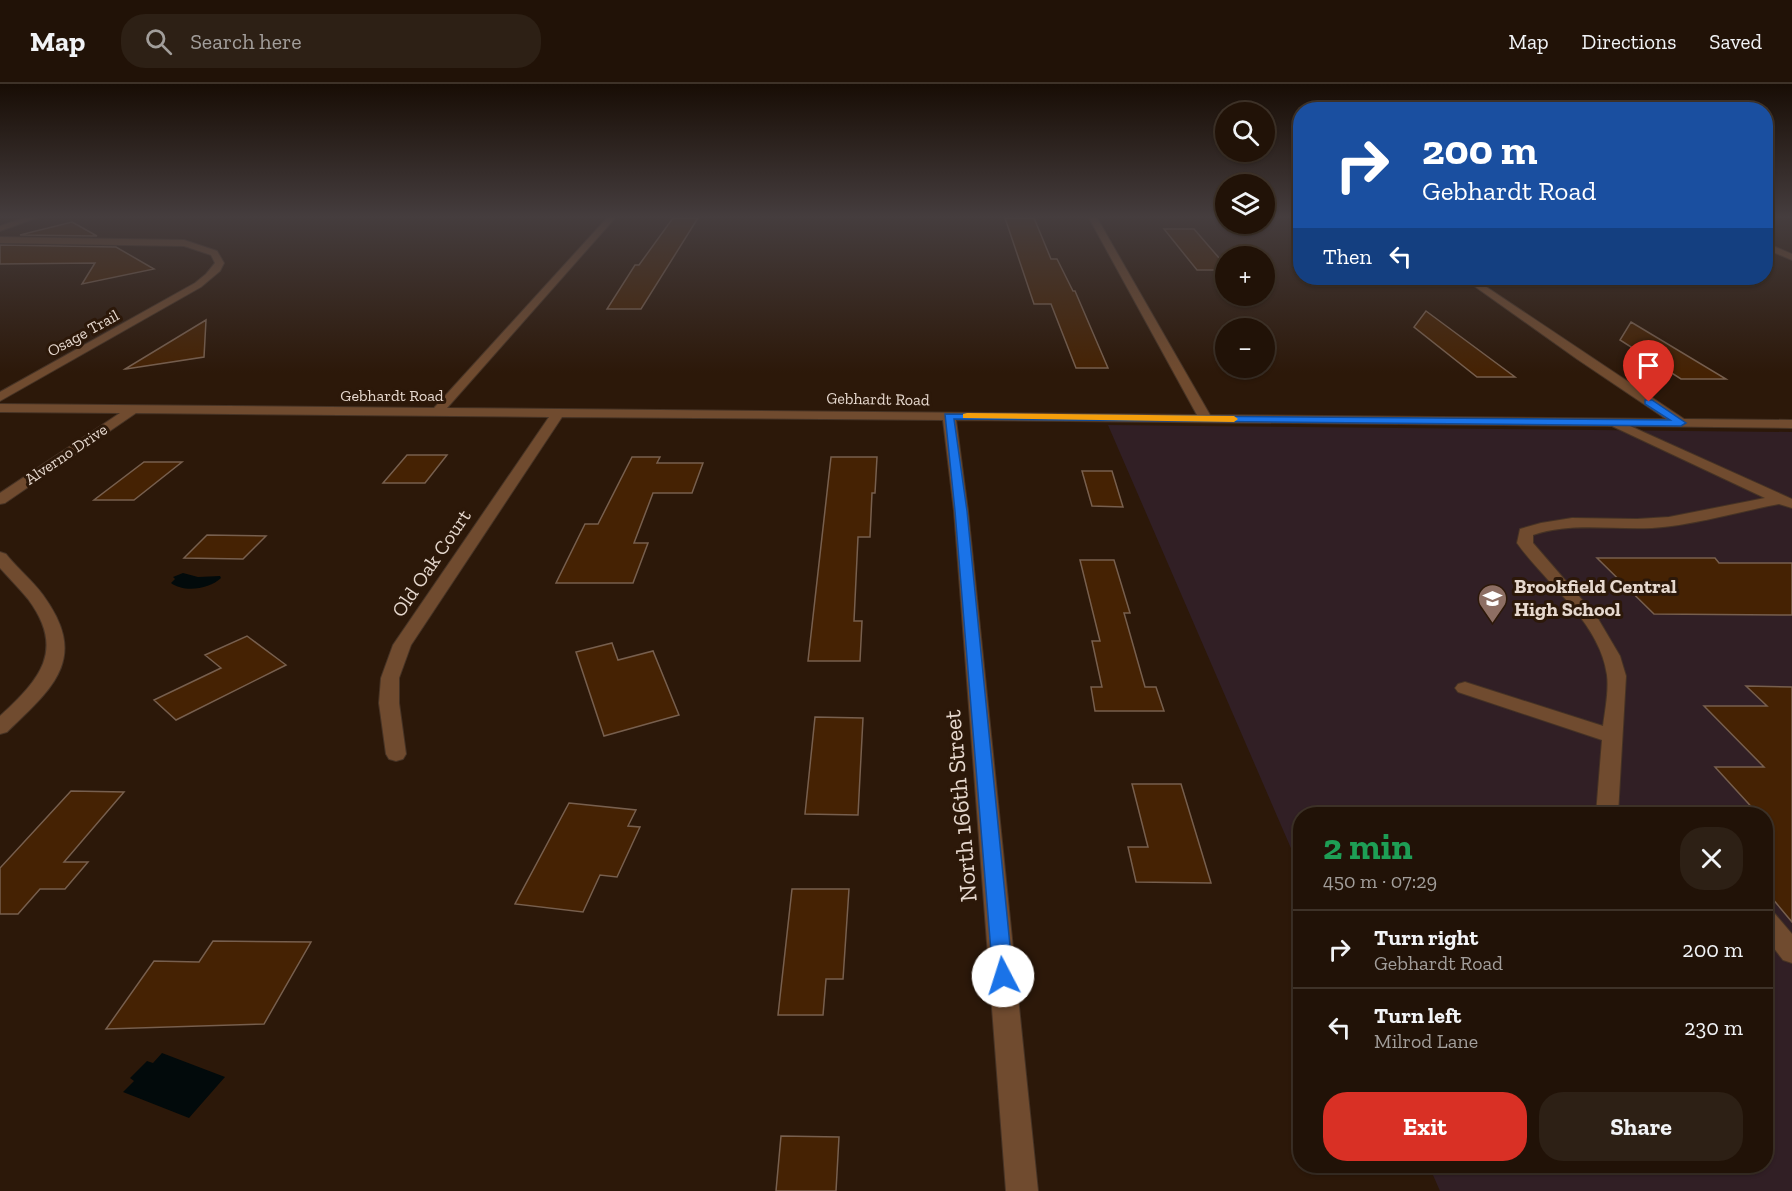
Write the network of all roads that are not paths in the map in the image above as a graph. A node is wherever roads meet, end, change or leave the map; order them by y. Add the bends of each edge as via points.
1 (218, 270) edge
2 (565, 270) edge
3 (1122, 270) edge
4 (1478, 285) edge
5 (0, 397) edge
6 (0, 408) edge
7 (134, 409) junction
8 (437, 412) junction
9 (558, 413) junction
10 (949, 416) junction
11 (1206, 418) junction
12 (1611, 423) junction
13 (1681, 423) junction
14 (1792, 423) edge
15 (0, 500) edge
16 (1773, 502) edge
17 (0, 557) edge
18 (1465, 688) dead end
19 (0, 728) edge
20 (1612, 736) junction
21 (396, 754) dead end
22 (1608, 807) edge
23 (1773, 929) edge
24 (1792, 952) edge
25 (1022, 1191) edge

1 - 5 street, Osage Trail
2 - 8 street
3 - 11 street
4 - 13 street
6 - 7 street, Gebhardt Road
7 - 8 street, Gebhardt Road
7 - 15 street, Alverno Drive
8 - 9 street, Gebhardt Road
9 - 10 street, Gebhardt Road
9 - 21 street, Old Oak Court via 402,645 390,678
10 - 11 street, Gebhardt Road
10 - 25 street, North 166th Street via 961,511
11 - 12 street, Gebhardt Road
12 - 13 street, Gebhardt Road
12 - 16 street
13 - 14 street, Gebhardt Road
16 - 20 street via 1653,523 1559,524 1525,532 1525,543 1536,558 1608,645 1617,676
17 - 19 street via 36,598 59,646 53,671
18 - 20 street
20 - 22 street
23 - 24 street

